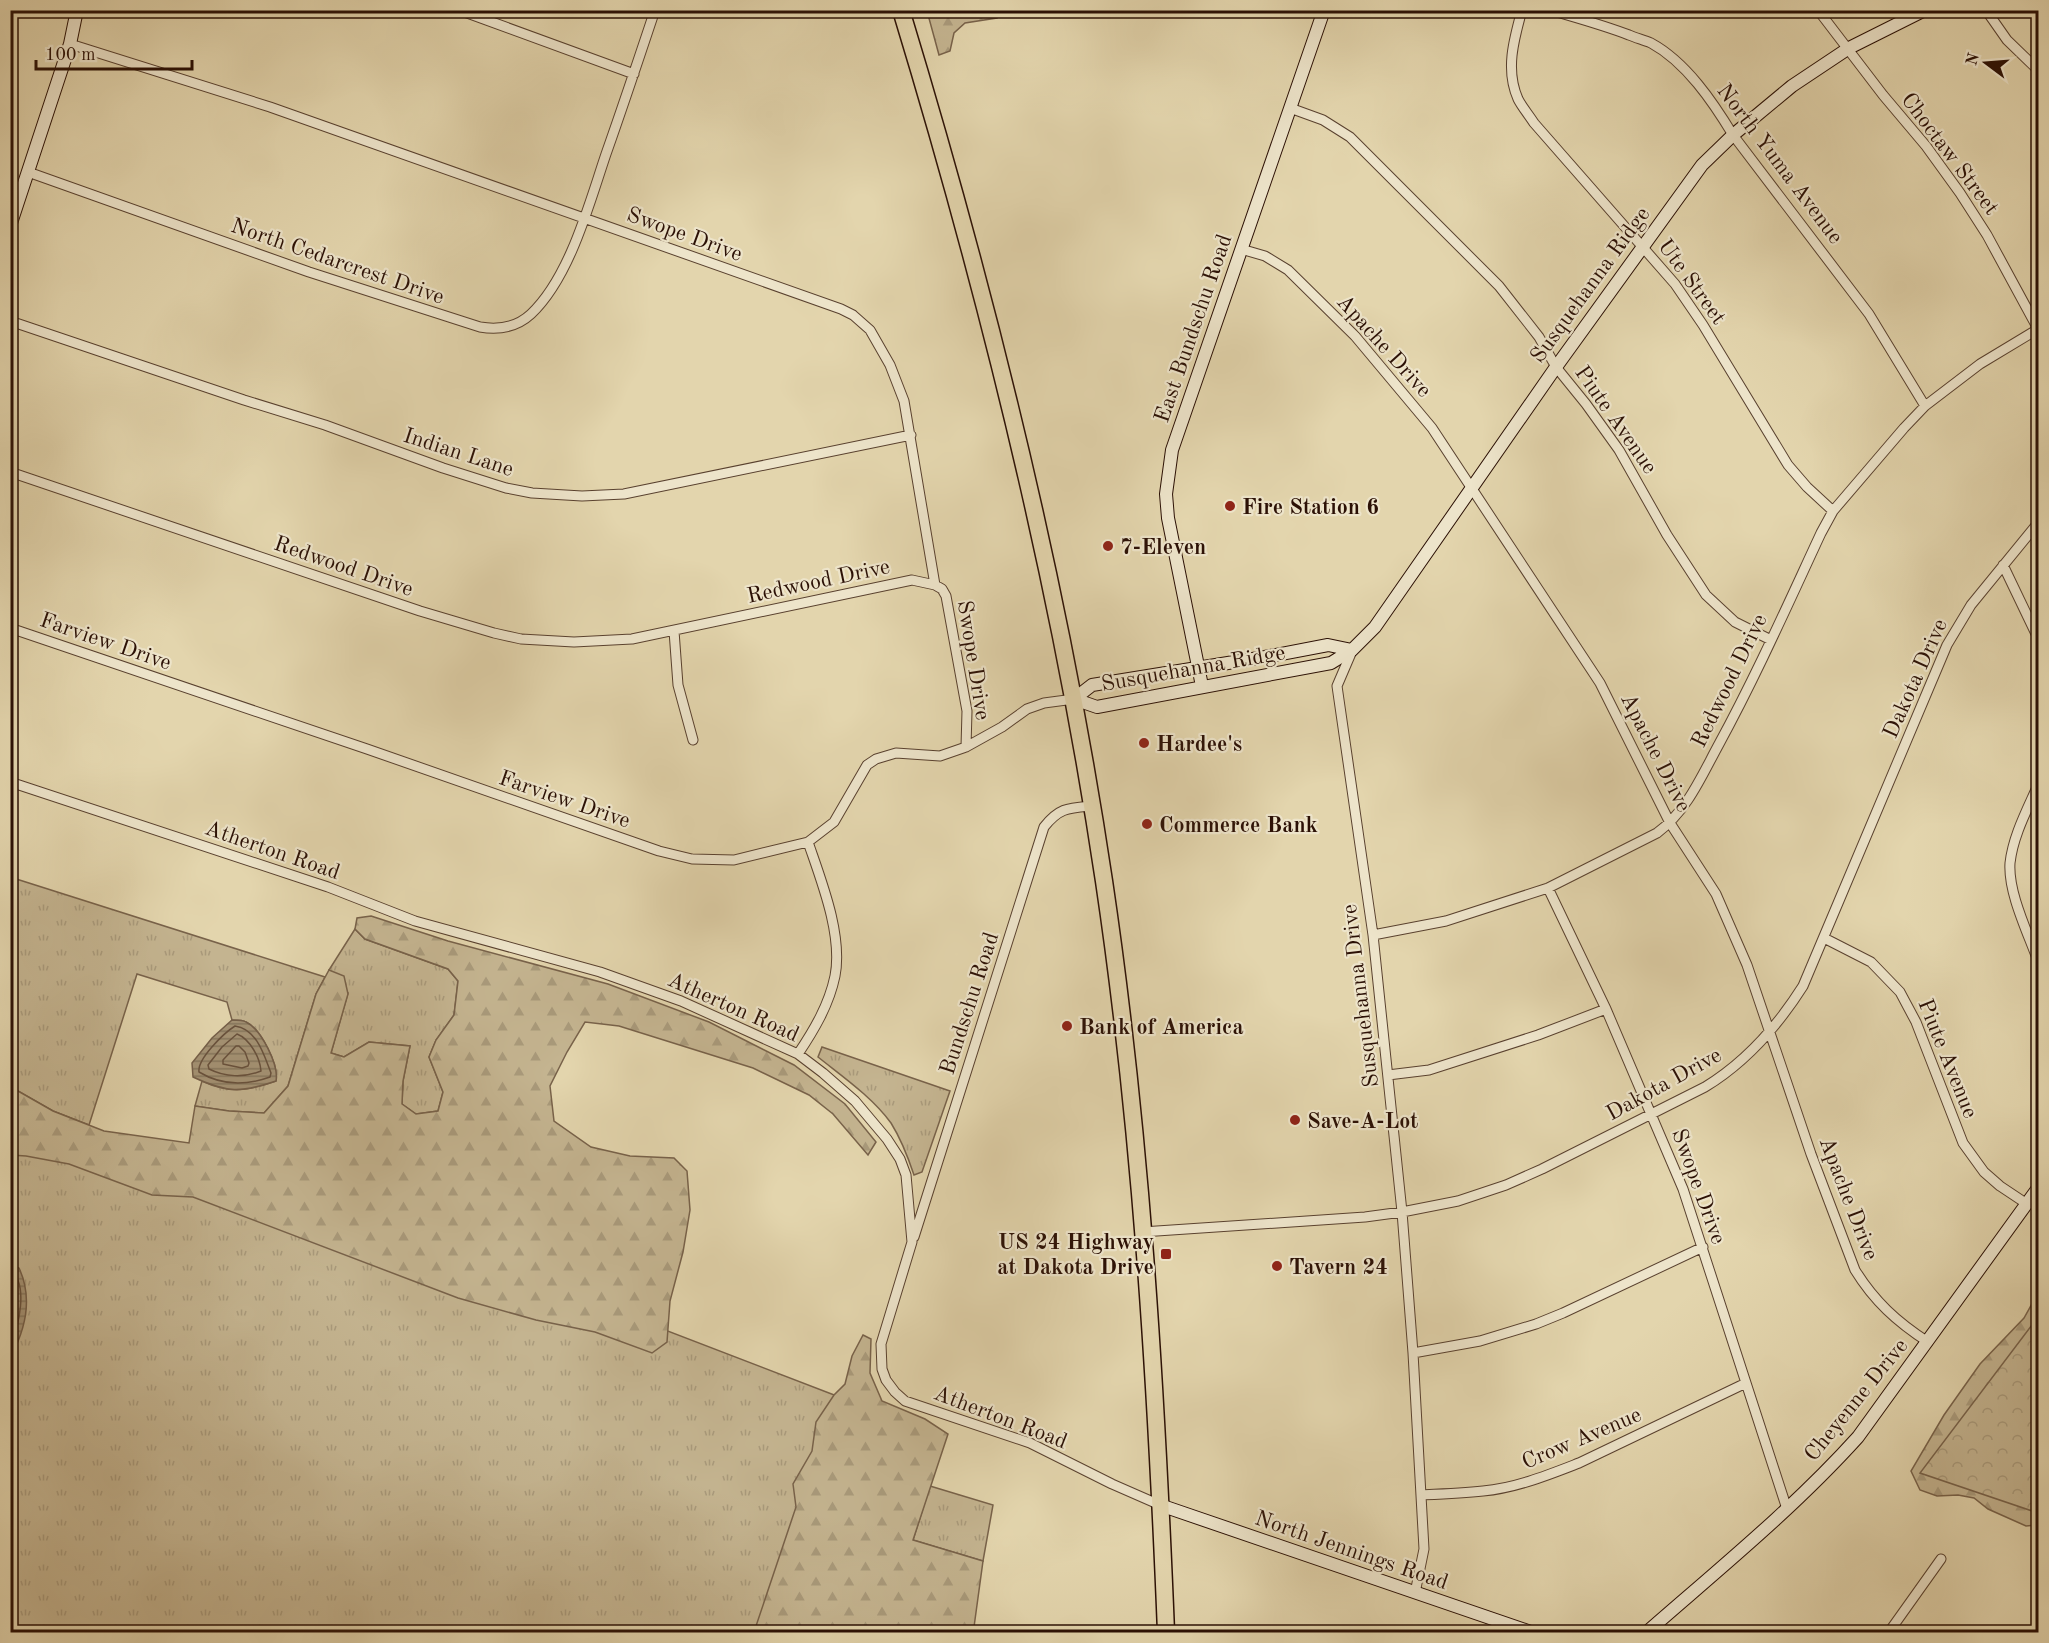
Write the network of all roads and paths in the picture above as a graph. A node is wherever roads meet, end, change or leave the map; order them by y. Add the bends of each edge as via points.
1 (77, 10) edge
2 (459, 10) edge
3 (655, 10) edge
4 (900, 10) edge
5 (1324, 10) edge
6 (1522, 10) edge
7 (1550, 10) edge
8 (1818, 10) edge
9 (1925, 10) edge
10 (1986, 10) edge
11 (70, 44) junction
12 (1849, 48) junction
13 (2038, 70) edge
14 (634, 74) junction
15 (1290, 108) junction
16 (1733, 135) junction
17 (28, 172) junction
18 (585, 218) junction
19 (10, 226) edge
20 (1643, 245) junction
21 (1241, 249) junction
22 (10, 321) edge
23 (2038, 329) edge
24 (1556, 367) junction
25 (1925, 406) junction
26 (911, 435) junction
27 (10, 472) edge
28 (1472, 487) junction
29 (1833, 511) junction
30 (2038, 523) edge
31 (2003, 565) junction
32 (935, 585) junction
33 (10, 628) edge
34 (674, 631) junction
35 (2038, 638) edge
36 (1771, 640) junction
37 (1352, 650) junction
38 (1198, 669) junction
39 (1150, 676) junction
40 (1202, 686) junction
41 (1152, 695) junction
42 (1074, 699) junction
43 (693, 740) dead end
44 (966, 747) junction
45 (10, 782) edge
46 (2038, 785) edge
47 (1091, 806) junction
48 (1671, 823) junction
49 (808, 842) junction
50 (1548, 888) junction
51 (1373, 935) junction
52 (1824, 938) junction
53 (2038, 961) edge
54 (1606, 1010) junction
55 (1769, 1031) junction
56 (798, 1054) junction
57 (1388, 1075) junction
58 (1651, 1113) junction
59 (2038, 1188) edge
60 (2027, 1204) junction
61 (1402, 1212) junction
62 (1142, 1232) junction
63 (912, 1242) junction
64 (1703, 1247) junction
65 (1928, 1342) junction
66 (1413, 1353) junction
67 (1746, 1383) junction
68 (1422, 1495) junction
69 (1160, 1505) junction
70 (1787, 1509) junction
71 (1941, 1559) dead end
72 (1415, 1593) junction
73 (1507, 1629) edge
74 (1166, 1632) edge
75 (1531, 1632) edge
76 (1647, 1632) edge
77 (1889, 1632) edge

1 - 11 street
2 - 14 street
3 - 14 street, North Cedarcrest Drive
4 - 42 highway via 1007,387
5 - 15 street, East Bundschu Road
6 - 20 street, Ute Street via 1510,68 1518,98 1534,123
7 - 16 street, North Yuma Avenue via 1651,43 1698,85
8 - 12 street, Choctaw Street
9 - 12 street, Susquehanna Ridge
10 - 13 street via 2007,40
11 - 17 street
11 - 18 street, Swope Drive via 270,107
12 - 16 street, Susquehanna Ridge via 1792,86
12 - 23 street, Choctaw Street via 1960,193
14 - 18 street, North Cedarcrest Drive
15 - 21 street, East Bundschu Road
15 - 24 street, Piute Avenue via 1323,120 1350,137 1499,286
16 - 20 street, Susquehanna Ridge via 1702,165
16 - 25 street, North Yuma Avenue via 1869,314
17 - 18 street, North Cedarcrest Drive via 309,272 489,329 517,323 538,306 562,270
17 - 19 street
18 - 26 street, Swope Drive via 853,315 870,330 890,365 904,401
20 - 24 street, Susquehanna Ridge
20 - 29 street, Ute Street via 1697,317 1788,465
21 - 28 street, Apache Drive via 1265,256 1288,270 1355,336 1432,428
21 - 38 street, East Bundschu Road via 1172,450 1168,474 1168,518
22 - 26 street, Indian Lane via 443,468 532,493 624,494
23 - 25 street, Redwood Drive via 1980,364
24 - 28 street, Susquehanna Ridge
24 - 36 street, Piute Avenue via 1619,450 1706,595 1735,622
25 - 29 street, Redwood Drive
26 - 32 street, Swope Drive
27 - 34 street, Redwood Drive via 494,633 574,642 632,639
28 - 37 street, Susquehanna Ridge via 1375,627
28 - 48 street, Apache Drive via 1600,683
29 - 36 street, Redwood Drive
30 - 31 street, Dakota Drive
31 - 35 street
31 - 52 street, Dakota Drive via 1971,605 1947,645
32 - 34 street, Redwood Drive via 912,580
32 - 44 street, Swope Drive via 946,596 967,711
33 - 49 street, Farview Drive via 659,851 692,859 734,860
34 - 43 street via 678,685
36 - 48 street, Redwood Drive via 1686,804
37 - 38 street, Susquehanna Ridge via 1328,645
37 - 40 street, Susquehanna Ridge via 1331,663
37 - 51 street, Susquehanna Drive via 1336,686
38 - 39 street, Susquehanna Ridge
38 - 40 street, East Bundschu Road
39 - 41 street
39 - 42 street, Susquehanna Ridge via 1092,685
40 - 41 street, Susquehanna Ridge
41 - 42 street, Susquehanna Ridge via 1097,706
42 - 44 street, Farview Drive via 1027,709
42 - 47 highway
44 - 49 street, Farview Drive via 940,756 896,753 876,759 867,765 834,822
45 - 56 street, Atherton Road via 328,887 416,921 600,972 681,1001
46 - 53 street via 2016,837 2010,865 2011,884
47 - 62 highway via 1123,1029
47 - 63 street, Bundschu Road via 1064,809 1044,827
48 - 50 street, Redwood Drive
48 - 55 street, Apache Drive via 1716,894 1747,965
49 - 56 street via 832,923 836,964 828,1000
50 - 51 street, Redwood Drive via 1446,921
50 - 54 street, Swope Drive
51 - 57 street, Susquehanna Drive
52 - 55 street, Dakota Drive via 1803,986
52 - 60 street, Piute Avenue via 1871,962 1900,992 1916,1022 1963,1143 1984,1172
54 - 57 street via 1429,1070
54 - 58 street, Swope Drive
55 - 58 street, Dakota Drive via 1729,1072
55 - 65 street, Apache Drive via 1855,1270 1886,1311
56 - 63 street, Atherton Road via 855,1101 900,1159 906,1175
57 - 61 street, Susquehanna Drive
58 - 61 street, Dakota Drive via 1506,1185 1458,1201
58 - 64 street, Swope Drive
59 - 60 street, Cheyenne Drive
60 - 65 street, Cheyenne Drive
61 - 62 street, Dakota Drive
61 - 66 street, Susquehanna Drive
62 - 69 highway
63 - 69 street, Atherton Road via 881,1344 882,1369 895,1392 905,1401 1030,1443
64 - 66 street via 1536,1324 1480,1341
64 - 67 street, Swope Drive
65 - 70 street, Cheyenne Drive via 1858,1437
66 - 68 street, Susquehanna Drive
67 - 68 street, Crow Avenue via 1553,1474 1485,1491
67 - 70 street, Swope Drive
68 - 72 street, Susquehanna Drive via 1424,1549
69 - 72 street, North Jennings Road
69 - 74 highway
70 - 76 street, Cheyenne Drive
71 - 77 street
72 - 73 street, North Jennings Road
73 - 75 street, North Jennings Road

